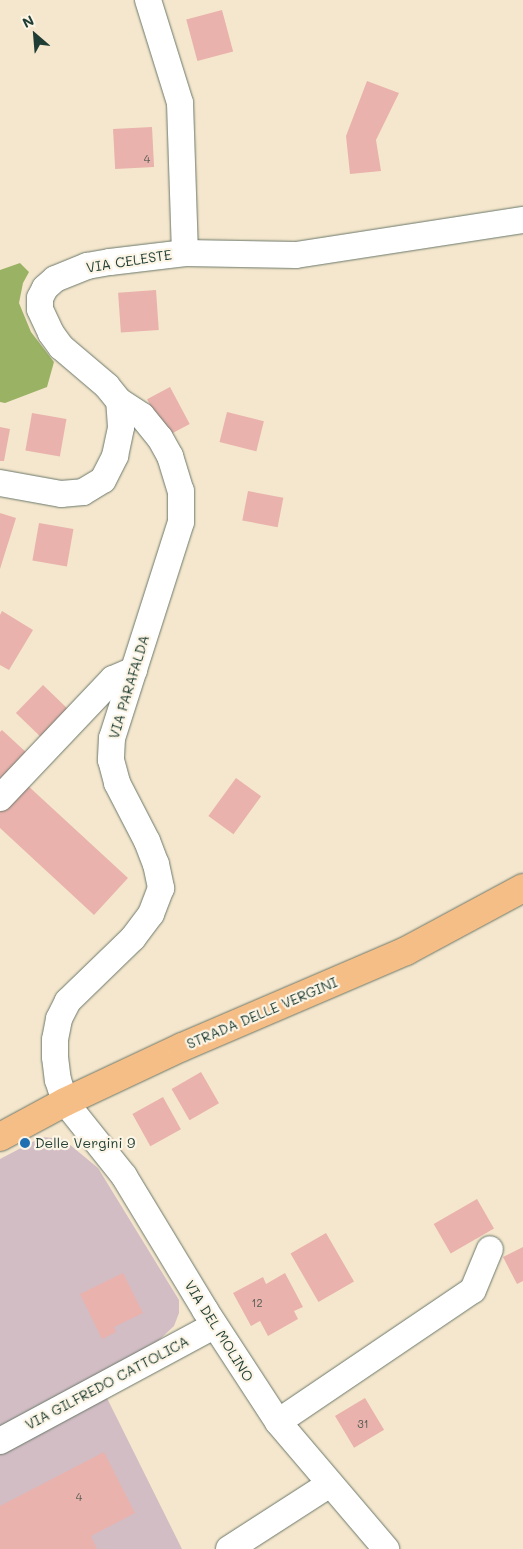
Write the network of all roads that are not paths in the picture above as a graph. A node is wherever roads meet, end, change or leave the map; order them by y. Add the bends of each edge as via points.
1 (148, 0) edge
2 (523, 220) edge
3 (185, 253) junction
4 (120, 401) junction
5 (0, 483) edge
6 (134, 670) junction
7 (0, 798) edge
8 (523, 888) edge
9 (65, 1102) junction
10 (0, 1137) edge
11 (490, 1249) dead end
12 (214, 1326) junction
13 (278, 1422) junction
14 (0, 1441) edge
15 (330, 1484) junction
16 (229, 1549) edge
17 (386, 1549) edge

1 - 3 street via 180,103
2 - 3 street, VIA CELESTE via 296,255
3 - 4 street, VIA CELESTE via 87,266 55,279 44,288 40,310 51,333 73,360 107,386
4 - 5 street via 121,427 115,456 103,480 95,487 72,494
4 - 6 street, VIA PARAFALDA via 142,416 160,438 177,474 182,505 177,537
6 - 7 street via 114,679
6 - 9 street, VIA PARAFALDA via 112,738 111,760 117,783 153,856 160,888 151,914 133,938 68,1001 62,1013 54,1057
8 - 9 main road, STRADA DELLE VERGINI via 406,951 182,1047
9 - 10 main road, STRADA DELLE VERGINI
9 - 12 street, VIA DEL MOLINO via 124,1176
11 - 13 street via 473,1290
12 - 13 street, VIA DEL MOLINO
12 - 14 street, VIA GILFREDO CATTOLICA
13 - 15 street, VIA DEL MOLINO
15 - 16 street
15 - 17 street, VIA DEL MOLINO

